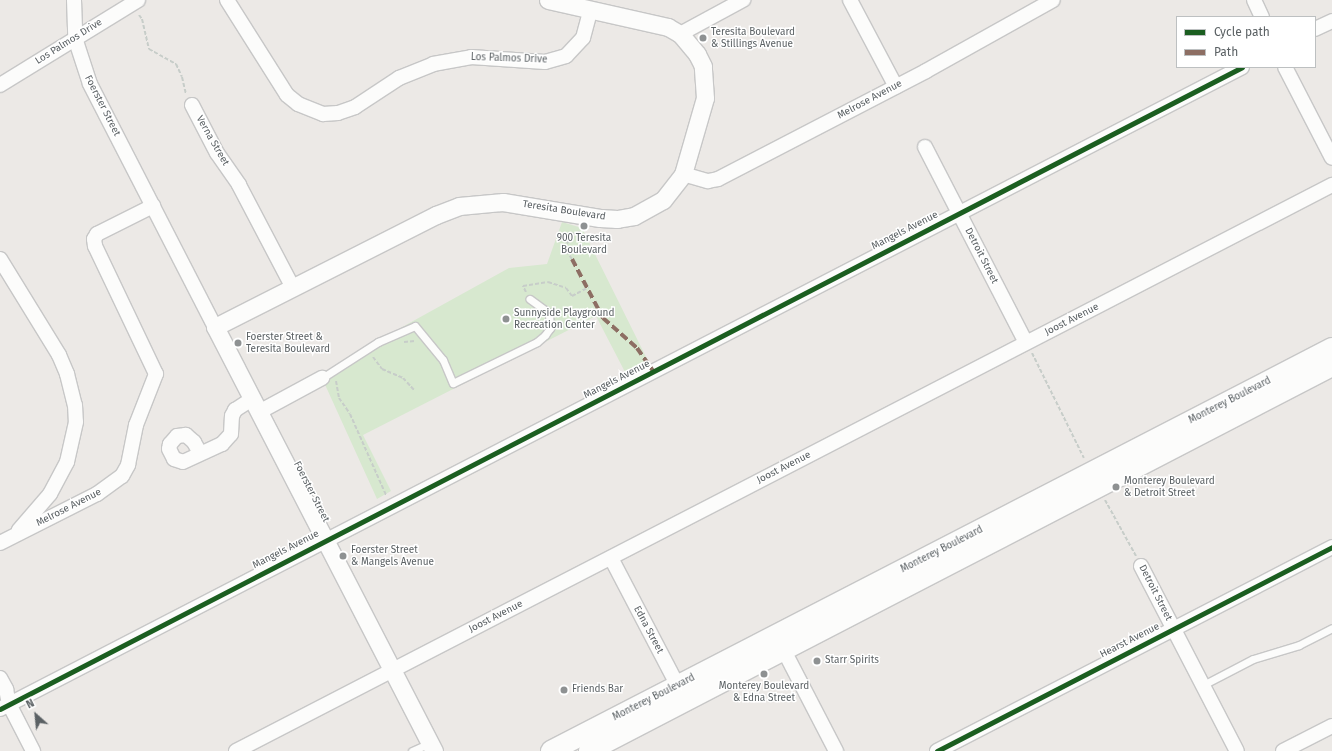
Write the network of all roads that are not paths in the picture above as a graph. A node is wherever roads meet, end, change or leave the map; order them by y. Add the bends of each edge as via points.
1 (74, 0) edge
2 (227, 0) edge
3 (548, 0) edge
4 (743, 0) edge
5 (850, 0) edge
6 (1053, 0) edge
7 (1254, 0) edge
8 (132, 3) edge
9 (591, 9) junction
10 (1262, 16) edge
11 (1332, 21) edge
12 (1316, 29) edge
13 (680, 34) junction
14 (75, 38) junction
15 (1240, 68) edge
16 (1286, 68) edge
17 (0, 85) edge
18 (896, 87) junction
19 (192, 105) road end
20 (925, 147) dead end
21 (1332, 158) edge
22 (683, 174) junction
23 (1332, 185) edge
24 (153, 206) junction
25 (959, 214) junction
26 (0, 259) edge
27 (293, 288) junction
28 (530, 299) dead end
29 (215, 327) junction
30 (1028, 346) junction
31 (1332, 348) edge
32 (1332, 366) edge
33 (322, 378) joint
34 (256, 406) junction
35 (200, 453) dead end
36 (13, 536) junction
37 (326, 540) junction
38 (0, 543) edge
39 (1332, 547) edge
40 (611, 558) junction
41 (943, 559) junction
42 (1141, 566) road end
43 (1174, 628) junction
44 (1332, 628) edge
45 (780, 643) junction
46 (392, 670) junction
47 (0, 678) edge
48 (1203, 685) junction
49 (682, 694) junction
50 (4, 706) edge
51 (1332, 726) edge
52 (432, 747) edge
53 (33, 751) edge
54 (236, 751) edge
55 (412, 751) edge
56 (551, 751) edge
57 (589, 751) edge
58 (836, 751) edge
59 (936, 751) edge
60 (1237, 751) edge
61 (1283, 751) edge

1 - 14 street, Foerster Street
2 - 9 street, Los Palmos Drive via 287,94 298,104 323,114 338,113 355,107 399,78 439,63 470,57 545,62 561,58 575,50 583,38
3 - 9 street, Teresita Boulevard
4 - 13 street
5 - 18 street
6 - 18 street, Melrose Avenue
7 - 10 street
8 - 14 street, Los Palmos Drive
9 - 13 street, Teresita Boulevard via 656,24
11 - 12 street
13 - 22 street, Teresita Boulevard via 697,54 706,81 705,98
14 - 17 street, Los Palmos Drive
14 - 24 street, Foerster Street via 90,84
15 - 25 street, Mangels Avenue
16 - 21 street
18 - 22 street, Melrose Avenue via 718,179 708,181
19 - 27 street, Verna Street via 217,153 239,185
20 - 25 street, Detroit Street
22 - 27 street, Teresita Boulevard via 674,188 658,203 634,216 618,219 503,202 455,208 436,215
23 - 30 street, Joost Avenue
24 - 29 street, Foerster Street
24 - 36 street, Melrose Avenue via 97,234 94,239 95,246 155,371 156,378 136,425 128,465 122,476 97,494
25 - 30 street, Detroit Street
25 - 37 street, Mangels Avenue
26 - 36 street via 64,364 74,399 76,422 67,462 59,479 50,494
27 - 29 street, Teresita Boulevard
28 - 33 lane via 549,313 550,328 545,334 537,342 453,383 443,360 415,326 378,342
29 - 34 street, Foerster Street
30 - 40 street, Joost Avenue
31 - 41 main road, Monterey Boulevard
32 - 41 main road, Monterey Boulevard
33 - 34 street
34 - 35 street via 235,410 232,416 232,434 228,439
34 - 37 street, Foerster Street
36 - 38 street, Melrose Avenue
37 - 46 street, Foerster Street
37 - 50 street, Mangels Avenue
39 - 43 street, Hearst Avenue
40 - 46 street, Joost Avenue
40 - 49 street, Edna Street
41 - 45 main road, Monterey Boulevard
42 - 43 street, Detroit Street
43 - 48 street, Detroit Street
43 - 59 street, Hearst Avenue
44 - 48 lane via 1299,645 1253,659
45 - 49 main road, Monterey Boulevard
45 - 58 street
46 - 52 street, Foerster Street
46 - 54 street, Joost Avenue
47 - 50 street via 6,689
48 - 60 street, Detroit Street
49 - 56 main road, Monterey Boulevard
49 - 57 main road, Monterey Boulevard
50 - 53 street
51 - 61 street
52 - 55 lane

